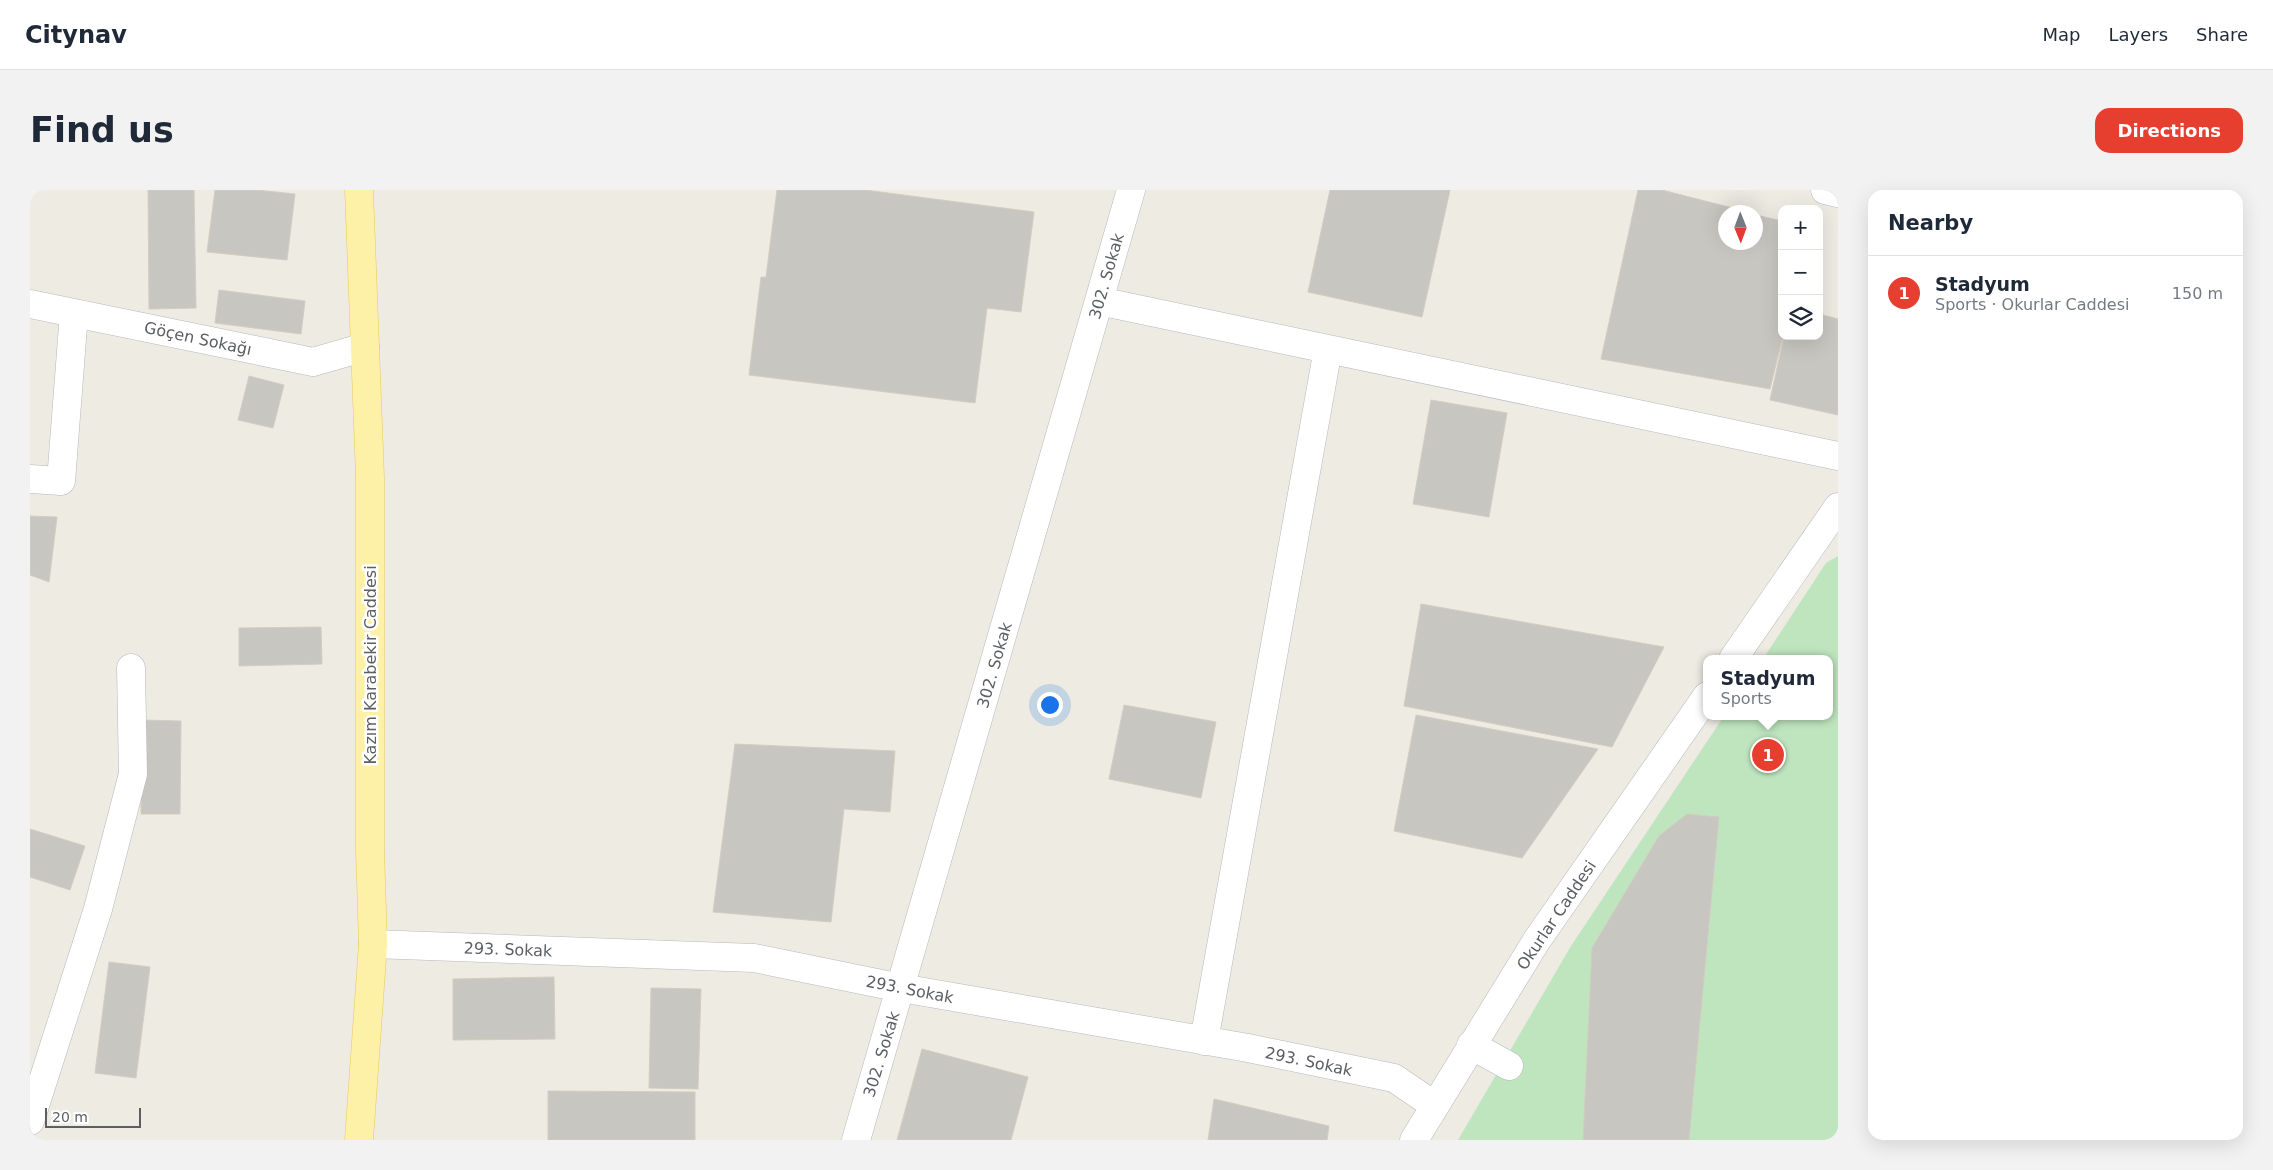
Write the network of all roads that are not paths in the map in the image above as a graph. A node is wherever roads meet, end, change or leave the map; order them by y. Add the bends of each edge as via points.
1 (359, 190) edge
2 (1131, 190) edge
3 (1825, 190) edge
4 (1838, 193) edge
5 (1099, 301) junction
6 (30, 304) edge
7 (74, 313) junction
8 (365, 348) junction
9 (1328, 349) junction
10 (1838, 456) edge
11 (30, 479) edge
12 (1838, 507) edge
13 (1736, 655) edge
14 (131, 668) dead end
15 (1703, 702) edge
16 (373, 944) junction
17 (901, 988) junction
18 (1204, 1041) junction
19 (1471, 1046) junction
20 (1509, 1066) dead end
21 (1434, 1105) junction
22 (30, 1121) edge
23 (359, 1140) edge
24 (856, 1140) edge
25 (1414, 1140) edge

1 - 8 main road, Kazım Karabekir Caddesi
2 - 5 street, 302. Sokak
3 - 4 street
5 - 9 street
5 - 17 street, 302. Sokak
6 - 7 street, Göçen Sokağı
7 - 8 street, Göçen Sokağı via 313,362
7 - 11 street via 61,481
8 - 16 main road, Kazım Karabekir Caddesi via 370,477
9 - 10 street
9 - 18 street
12 - 13 street
14 - 22 street via 133,774 98,908
15 - 19 street, Okurlar Caddesi via 1537,940
16 - 17 street, 293. Sokak via 754,958
16 - 23 main road, Kazım Karabekir Caddesi
17 - 18 street, 293. Sokak
17 - 24 street, 302. Sokak
18 - 21 street, 293. Sokak via 1394,1078
19 - 20 street
19 - 21 street, Okurlar Caddesi
21 - 25 street, Okurlar Caddesi

